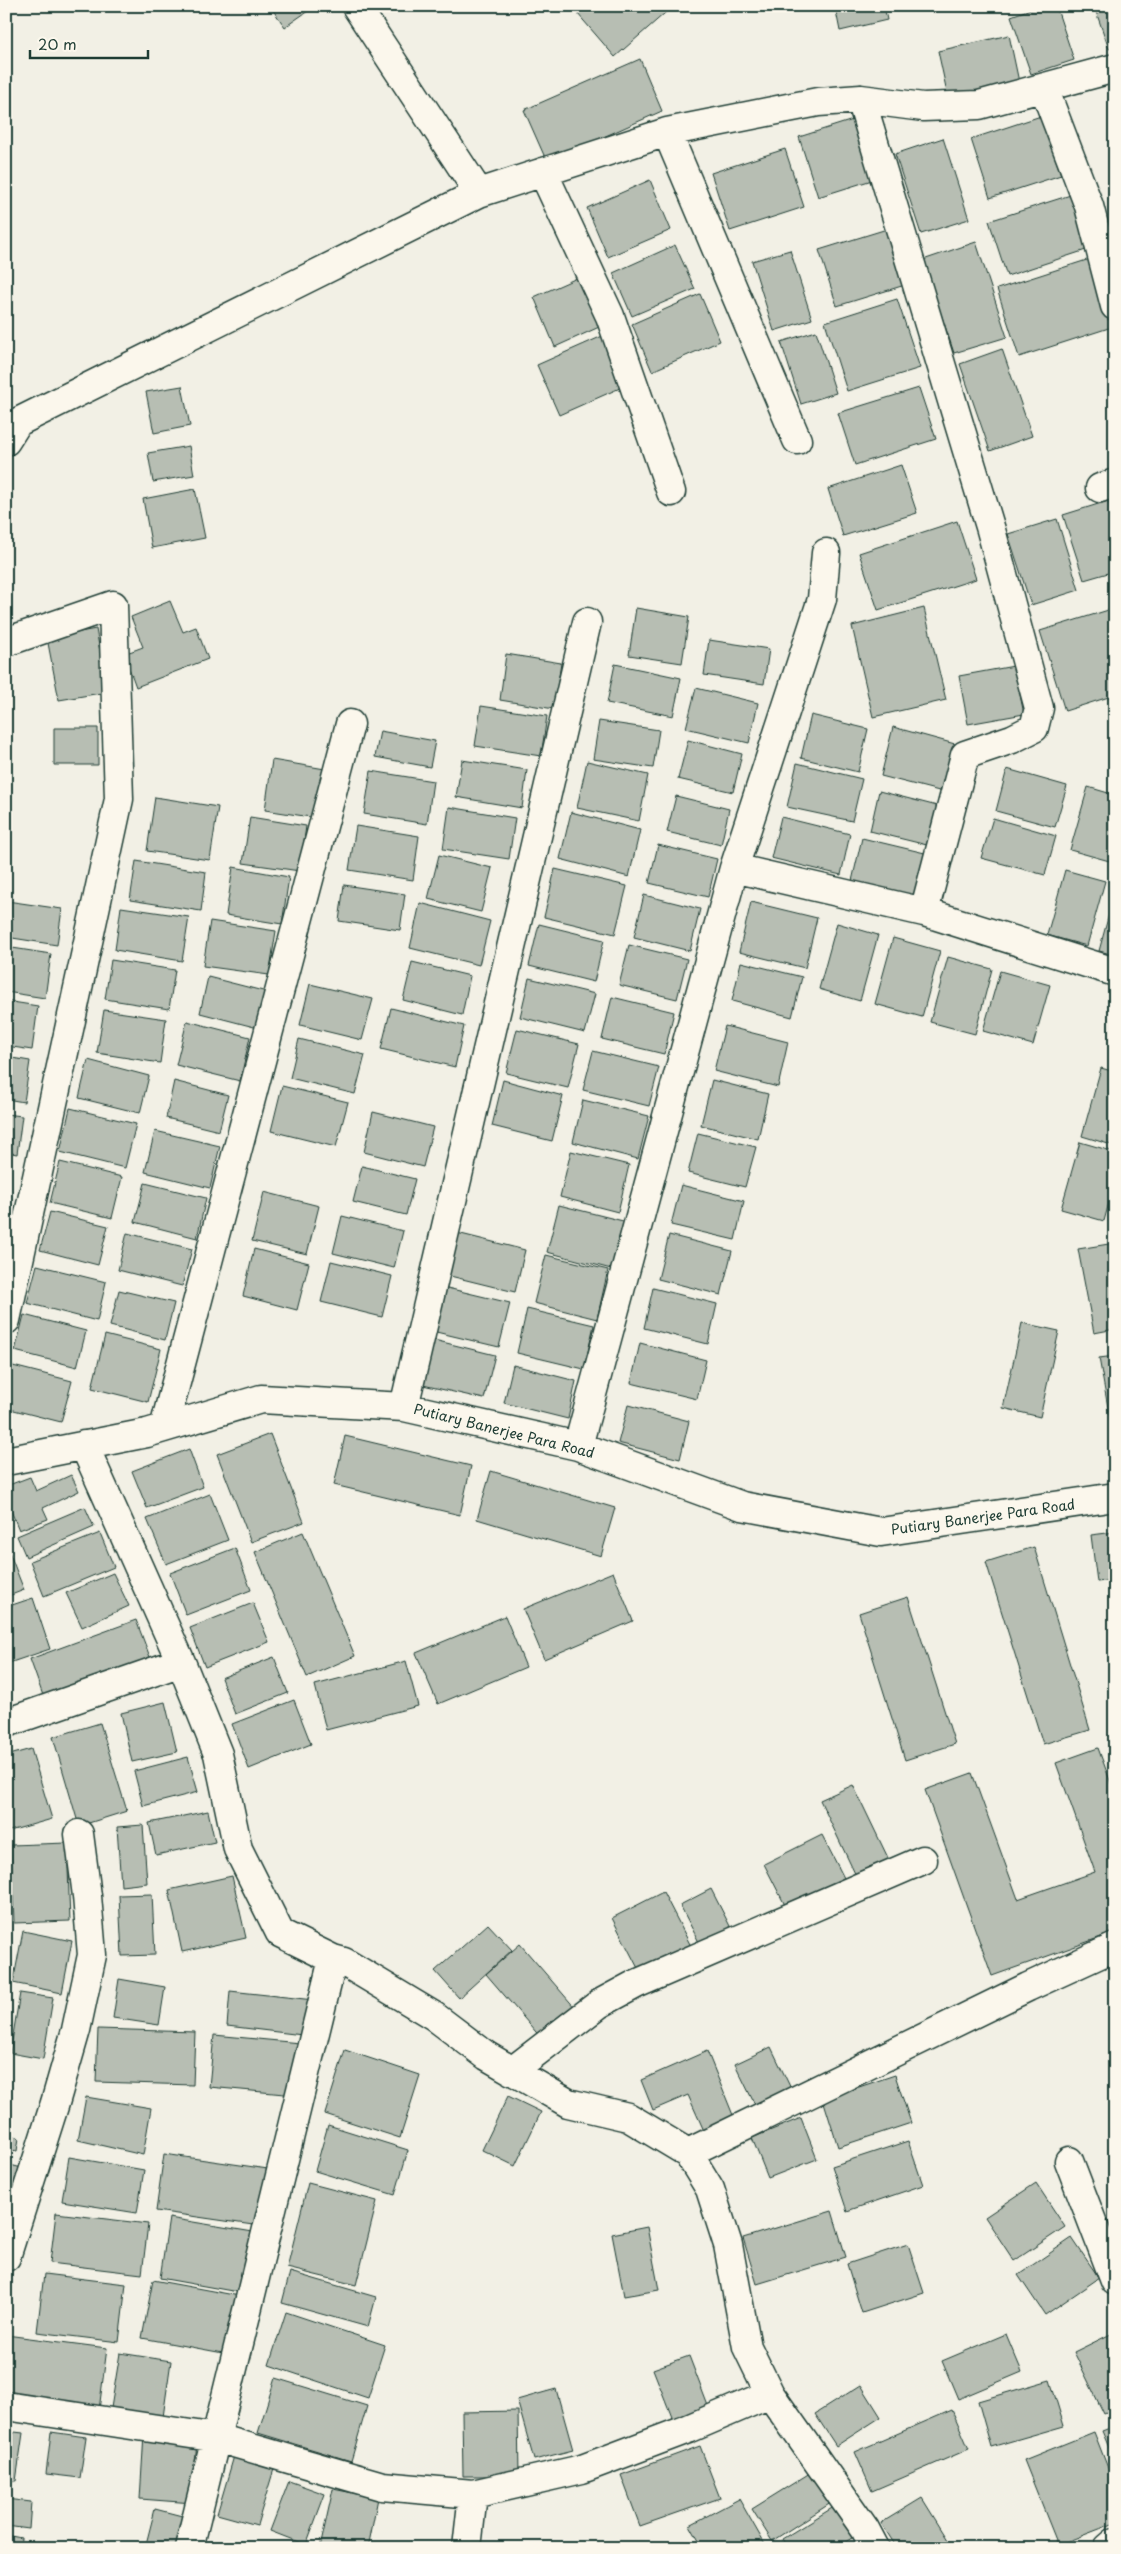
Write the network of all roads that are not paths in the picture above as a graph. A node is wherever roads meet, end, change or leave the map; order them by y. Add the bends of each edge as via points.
1 (356, 6) edge
2 (1115, 68) edge
3 (1044, 88) junction
4 (861, 99) junction
5 (666, 132) junction
6 (543, 172) junction
7 (479, 193) junction
8 (1115, 306) edge
9 (797, 440) dead end
10 (6, 441) edge
11 (672, 492) dead end
12 (826, 553) dead end
13 (587, 622) dead end
14 (6, 642) edge
15 (350, 724) dead end
16 (734, 868) junction
17 (924, 912) junction
18 (1115, 972) edge
19 (6, 1320) edge
20 (404, 1407) junction
21 (164, 1428) junction
22 (84, 1445) junction
23 (578, 1446) junction
24 (6, 1460) edge
25 (1115, 1498) edge
26 (181, 1662) junction
27 (6, 1723) edge
28 (79, 1834) dead end
29 (923, 1860) dead end
30 (1115, 1947) edge
31 (333, 1959) junction
32 (512, 2071) junction
33 (688, 2153) junction
34 (1068, 2162) dead end
35 (6, 2258) edge
36 (1115, 2281) edge
37 (770, 2394) junction
38 (6, 2406) edge
39 (217, 2438) junction
40 (473, 2494) junction
41 (1115, 2542) edge
42 (189, 2548) edge
43 (467, 2548) edge
44 (875, 2548) edge
45 (1108, 2548) edge

1 - 7 street
2 - 3 street
3 - 4 street via 979,105 923,107
3 - 8 street via 1089,206
4 - 5 street via 818,102
4 - 17 street via 991,530 1039,708 1034,728 965,755
5 - 6 street
5 - 9 street
6 - 7 street
6 - 11 street via 610,316
7 - 10 street via 18,422
12 - 16 street via 822,599
13 - 20 street
14 - 19 street via 113,605 119,799
15 - 21 street
16 - 17 street
16 - 23 street
17 - 18 street
20 - 21 street, Putiary Banerjee Para Road via 261,1399
20 - 23 street, Putiary Banerjee Para Road
21 - 22 street, Putiary Banerjee Para Road
22 - 24 street, Putiary Banerjee Para Road
22 - 26 street
23 - 25 street, Putiary Banerjee Para Road via 742,1506 881,1532
26 - 27 street
26 - 31 street via 218,1754 238,1849 280,1932
28 - 35 street via 92,1955 76,2030
29 - 32 street via 636,1984 599,2004
30 - 33 street
31 - 32 street via 344,1962 434,2016
31 - 39 street
32 - 33 street via 568,2103 628,2117
33 - 37 street via 710,2189 728,2245 747,2347
34 - 36 street
37 - 40 street via 582,2469
37 - 44 street
38 - 39 street
39 - 40 street via 382,2486
39 - 42 street
40 - 43 street
41 - 45 street

